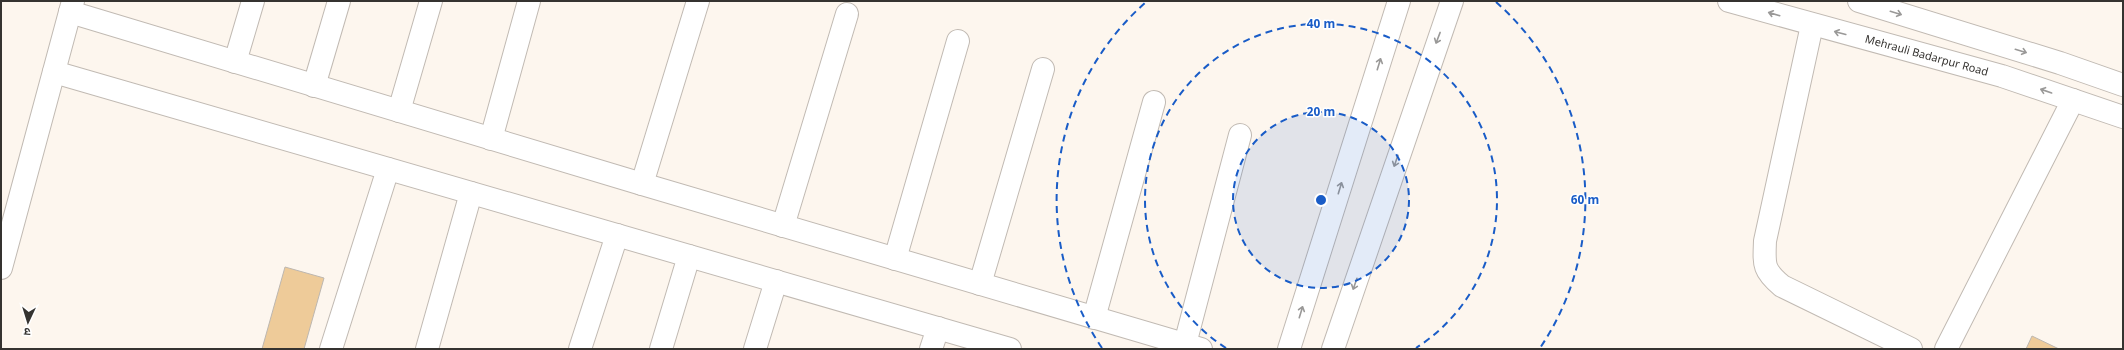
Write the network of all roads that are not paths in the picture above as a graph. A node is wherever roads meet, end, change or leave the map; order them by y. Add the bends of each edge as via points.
1 (253, 1) edge
2 (339, 1) edge
3 (431, 1) edge
4 (528, 1) edge
5 (698, 1) edge
6 (1399, 1) edge
7 (1452, 1) edge
8 (1729, 1) edge
9 (1859, 1) edge
10 (72, 7) edge
11 (847, 14) dead end
12 (1812, 25) junction
13 (958, 41) dead end
14 (235, 62) junction
15 (1043, 69) dead end
16 (54, 72) junction
17 (2123, 85) edge
18 (314, 86) junction
19 (2073, 100) junction
20 (1154, 102) dead end
21 (399, 111) junction
22 (2123, 117) edge
23 (1240, 134) dead end
24 (490, 139) junction
25 (388, 169) junction
26 (642, 184) junction
27 (471, 192) junction
28 (783, 226) junction
29 (617, 235) junction
30 (689, 256) junction
31 (895, 259) junction
32 (1, 268) edge
33 (776, 281) junction
34 (980, 284) junction
35 (1094, 318) junction
36 (938, 328) junction
37 (1193, 347) edge
38 (331, 349) edge
39 (426, 349) edge
40 (580, 349) edge
41 (661, 349) edge
42 (754, 349) edge
43 (931, 349) edge
44 (1010, 349) edge
45 (1289, 349) edge
46 (1333, 349) edge
47 (1911, 349) edge
48 (1946, 349) edge

1 - 14 street
2 - 18 street
3 - 21 street
4 - 24 street
5 - 26 street
45 -> 6 street
7 -> 46 street
12 -> 8 street, Mehrauli Badarpur Road
9 -> 17 street
10 - 14 street
10 - 16 street
11 - 28 street
19 -> 12 street, Mehrauli Badarpur Road via 2002,76
12 - 47 street via 1765,241 1764,261 1768,274 1782,286
13 - 31 street
14 - 18 street
15 - 34 street
16 - 25 street
16 - 32 street
18 - 21 street
19 - 22 street, Mehrauli Badarpur Road
19 - 48 street
20 - 35 street
21 - 24 street
23 - 37 street
24 - 26 street
25 - 27 street
25 - 38 street
26 - 28 street
27 - 29 street
27 - 39 street
28 - 31 street
29 - 30 street
29 - 40 street
30 - 33 street
30 - 41 street
31 - 34 street
33 - 36 street
33 - 42 street
34 - 35 street
35 - 37 street
36 - 43 street
36 - 44 street

